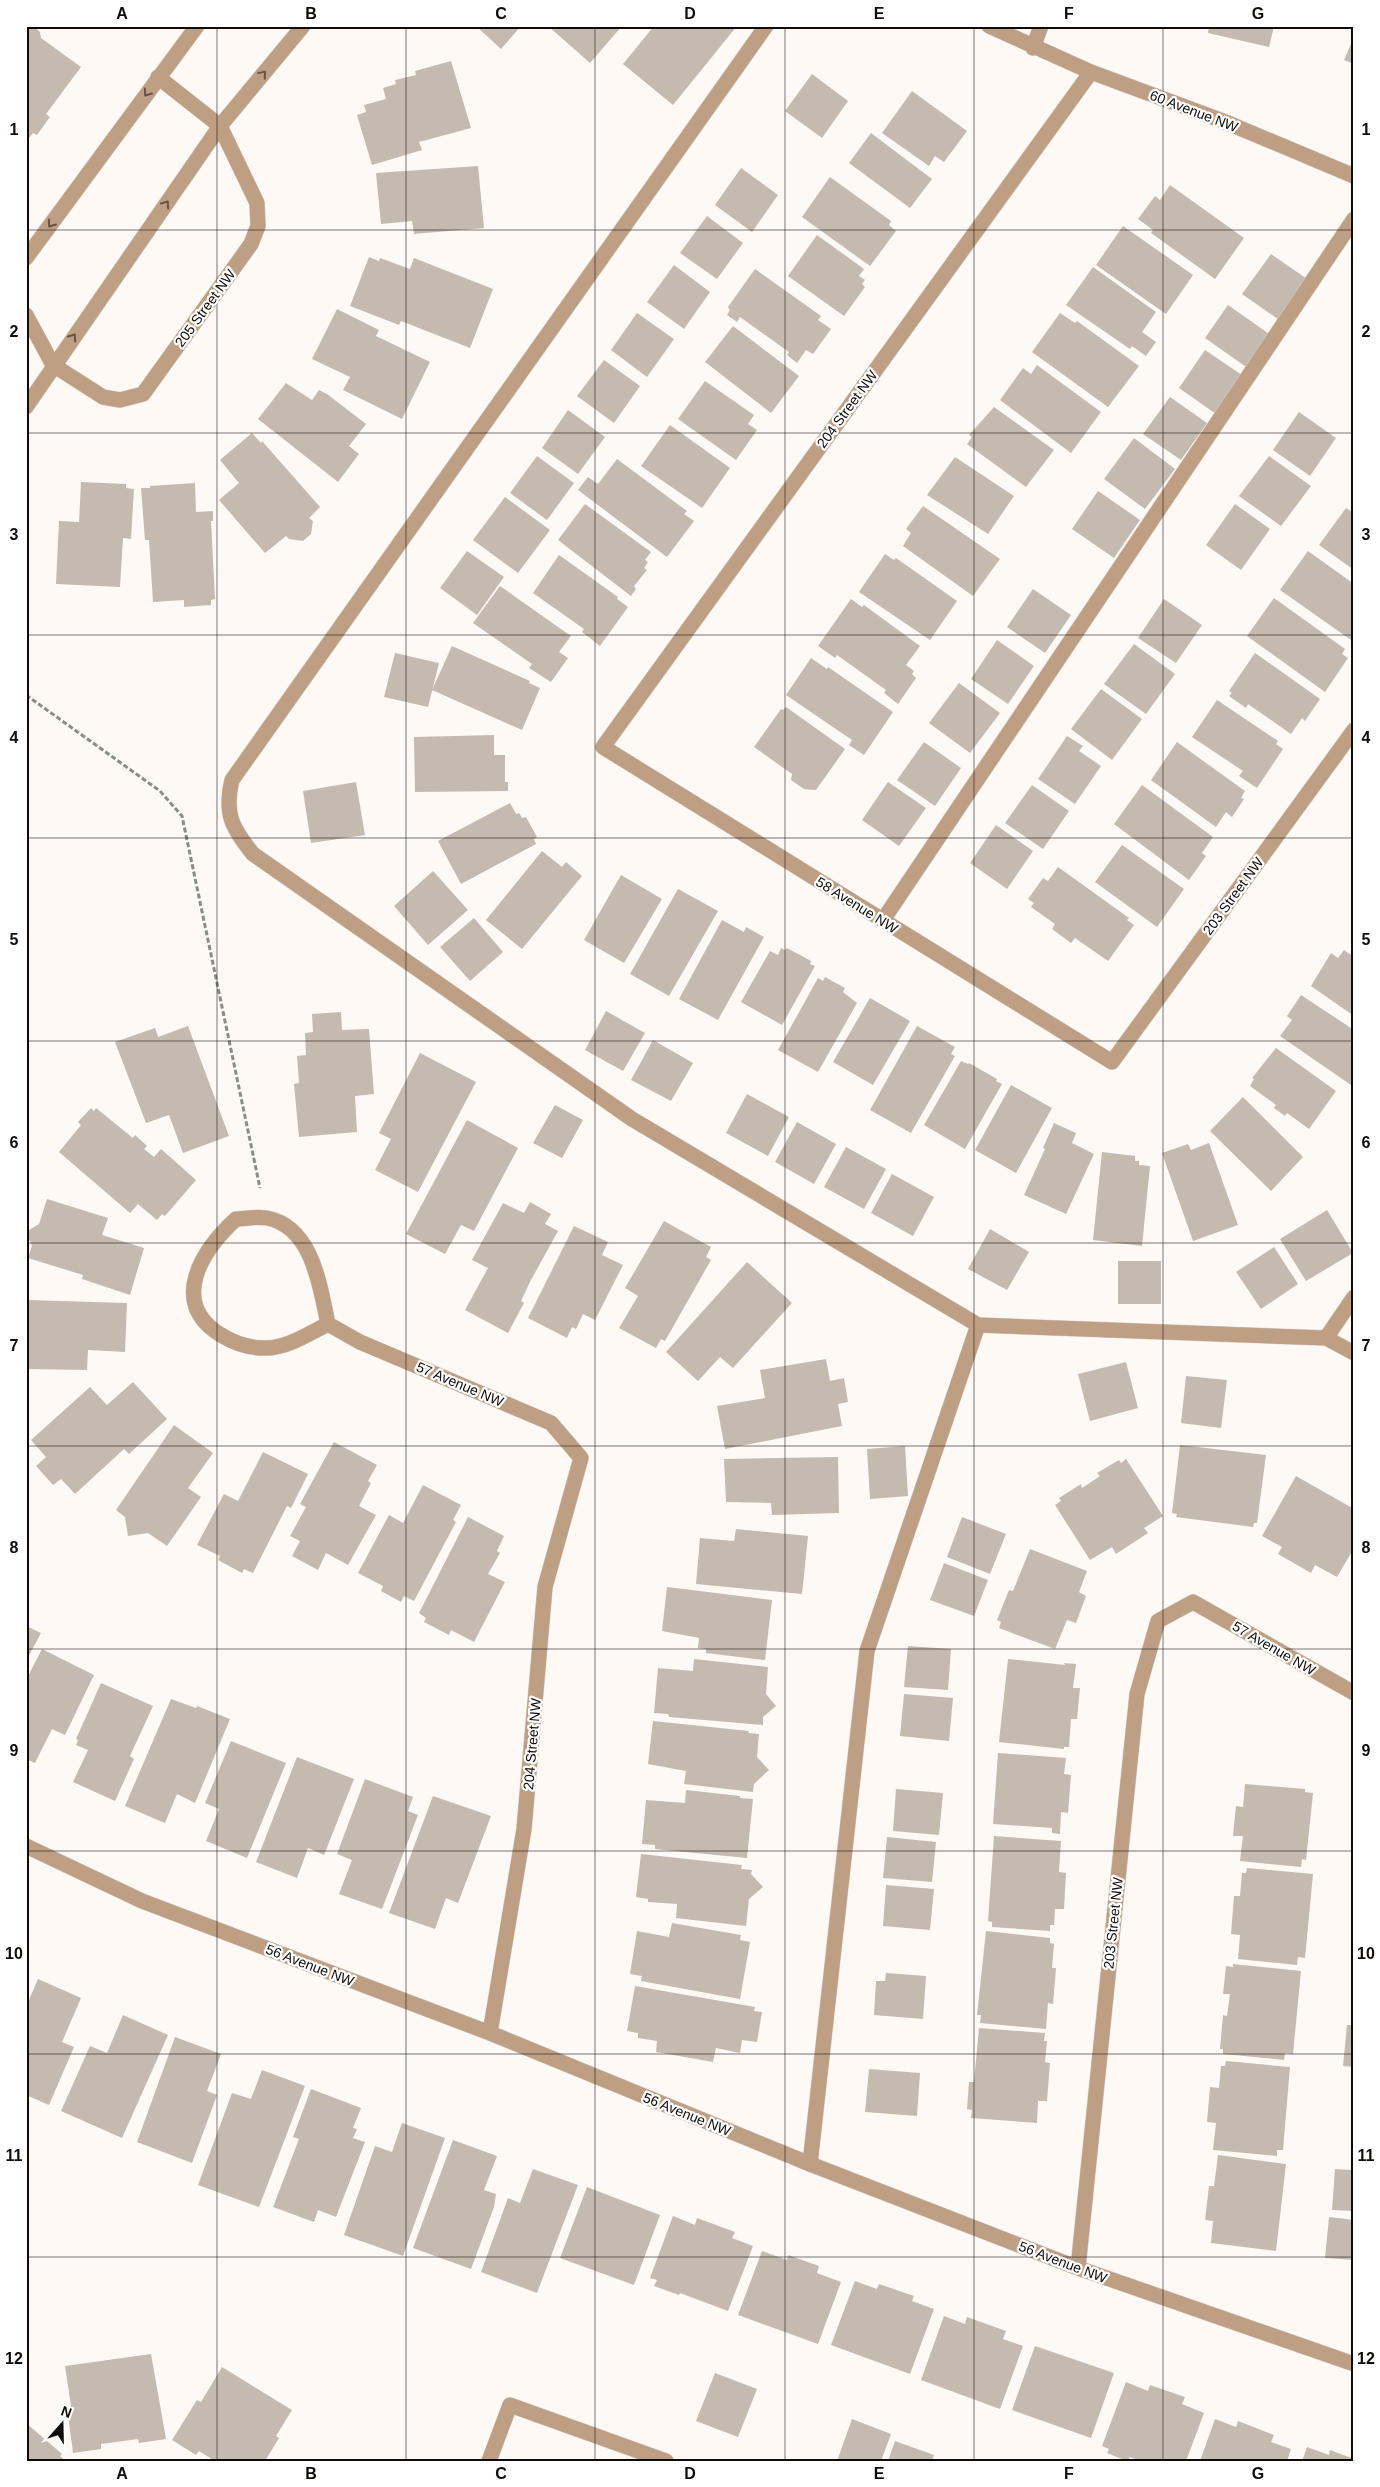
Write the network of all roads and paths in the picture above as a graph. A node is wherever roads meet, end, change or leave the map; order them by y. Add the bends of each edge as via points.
1 (197, 26) edge
2 (304, 26) edge
3 (766, 26) edge
4 (989, 26) edge
5 (1040, 26) edge
6 (1033, 48) junction
7 (1091, 72) junction
8 (158, 77) junction
9 (220, 126) junction
10 (1354, 176) edge
11 (1354, 219) edge
12 (26, 258) edge
13 (26, 314) edge
14 (53, 365) junction
15 (26, 407) edge
16 (26, 695) edge
17 (1354, 730) edge
18 (603, 747) joint
19 (883, 920) junction
20 (1112, 1062) joint
21 (266, 1218) junction
22 (1354, 1297) edge
23 (328, 1324) junction
24 (978, 1325) junction
25 (1326, 1338) junction
26 (1354, 1353) edge
27 (581, 1458) joint
28 (1193, 1602) joint
29 (1354, 1693) edge
30 (26, 1846) edge
31 (490, 2033) junction
32 (810, 2164) junction
33 (1078, 2268) junction
34 (1354, 2364) edge
35 (489, 2461) edge
36 (666, 2461) edge

1 - 8 street
9 -> 2 street
3 - 24 street via 232,780 228,795 229,816 254,854 632,1119
4 - 6 street, 60 Avenue NW
5 - 6 street
6 - 7 street, 60 Avenue NW
7 - 10 street, 60 Avenue NW via 1223,121
7 - 18 street, 204 Street NW
8 - 9 street, 205 Street NW
8 -> 12 street
14 -> 9 street
9 - 14 street, 205 Street NW via 257,203 258,226 251,244 143,394 120,400 103,397
11 - 19 street
13 - 14 street
14 - 15 street
16 - 21 path via 160,791 182,816
17 - 20 street, 203 Street NW
18 - 19 street, 58 Avenue NW
19 - 20 street, 58 Avenue NW
21 - 23 street via 284,1224 306,1247 318,1277
21 - 23 street via 236,1219 219,1235 202,1258 194,1282 195,1308 208,1326 236,1344 265,1348 290,1343
22 - 25 street
23 - 27 street, 57 Avenue NW via 360,1342 551,1423
24 - 25 street
24 - 32 street via 867,1651
25 - 26 street
27 - 31 street, 204 Street NW via 545,1587 524,1829
28 - 29 street, 57 Avenue NW
28 - 33 street, 203 Street NW via 1158,1621 1137,1694
30 - 31 street, 56 Avenue NW via 142,1901
31 - 32 street, 56 Avenue NW
32 - 33 street, 56 Avenue NW
33 - 34 street, 56 Avenue NW
35 - 36 street via 510,2404

